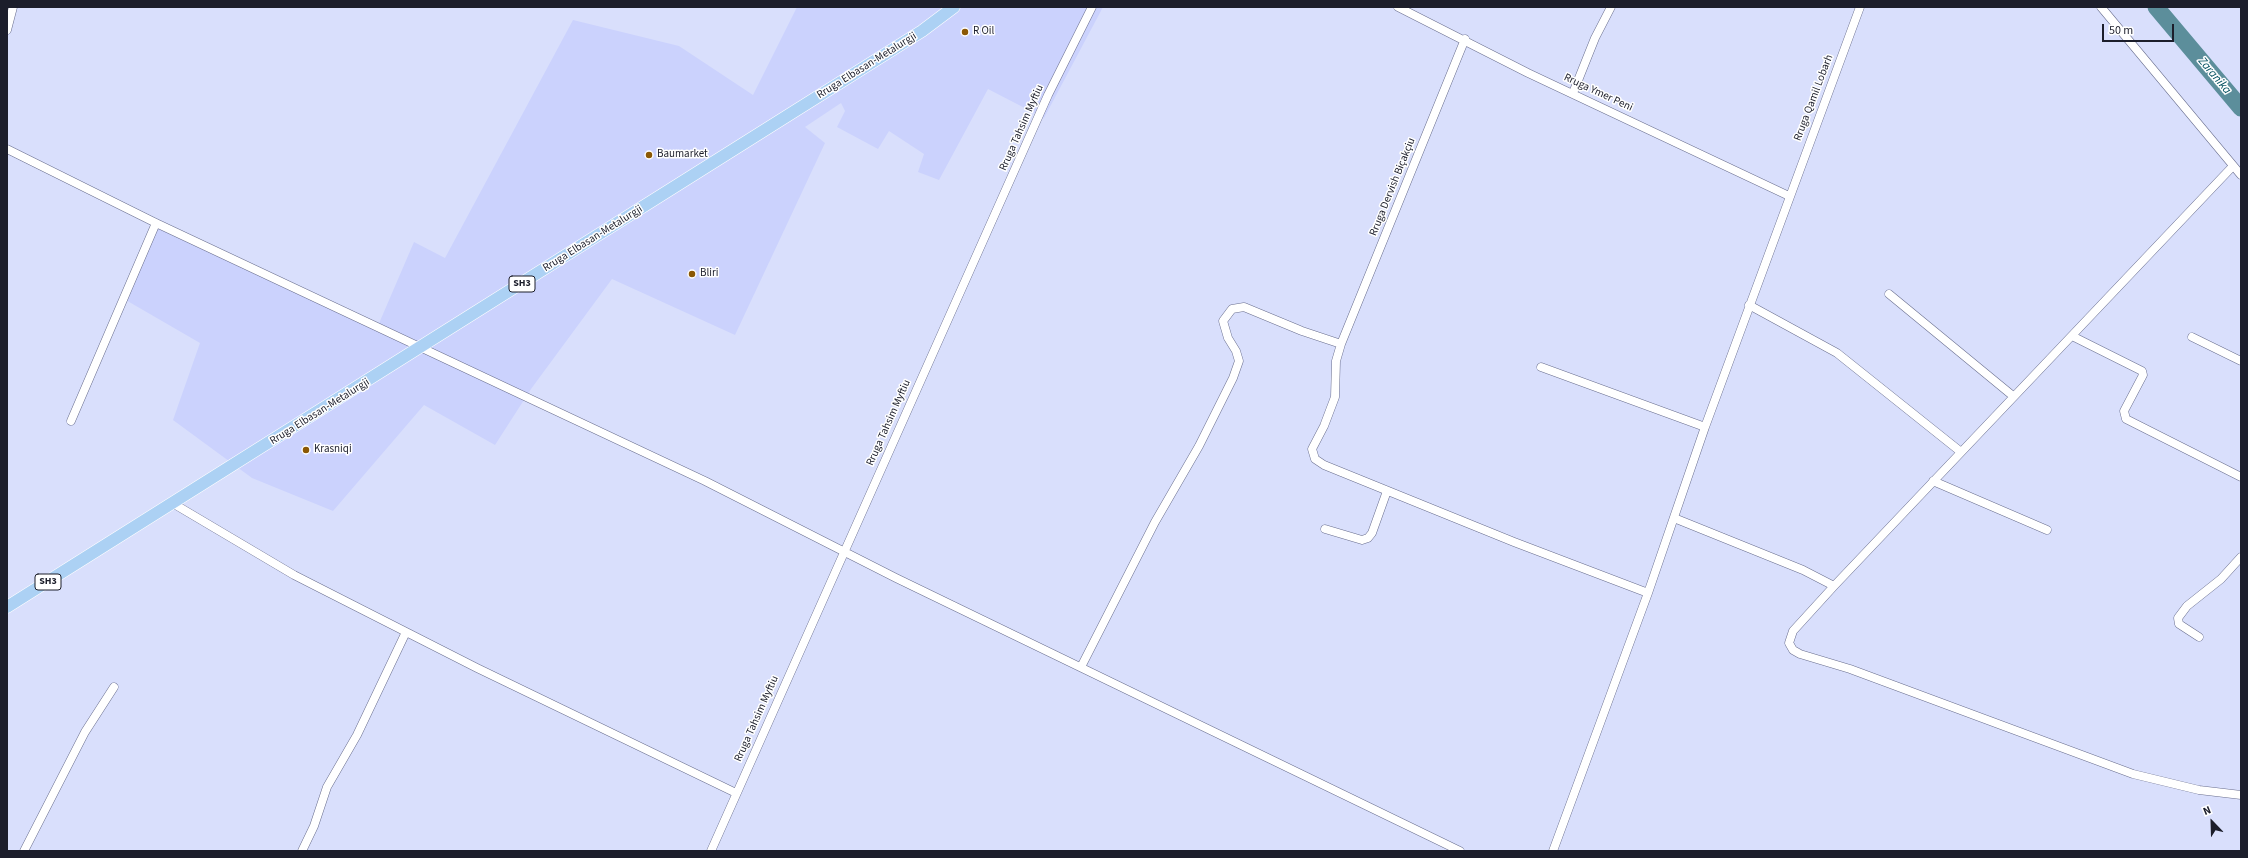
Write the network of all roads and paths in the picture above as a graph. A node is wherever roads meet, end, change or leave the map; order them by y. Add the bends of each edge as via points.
1 (13, 7) edge
2 (954, 7) edge
3 (1092, 7) edge
4 (1398, 7) edge
5 (1611, 7) edge
6 (1860, 7) edge
7 (2100, 7) edge
8 (7, 30) edge
9 (1465, 39) junction
10 (1573, 93) junction
11 (7, 149) edge
12 (2233, 166) junction
13 (2241, 175) edge
14 (1789, 196) junction
15 (156, 223) junction
16 (1889, 294) dead end
17 (1749, 305) junction
18 (2072, 336) junction
19 (2192, 338) dead end
20 (1341, 344) junction
21 (420, 349) junction
22 (2241, 361) edge
23 (1541, 367) dead end
24 (2013, 396) junction
25 (71, 421) dead end
26 (1705, 427) junction
27 (1961, 452) junction
28 (2241, 477) edge
29 (1933, 482) junction
30 (1387, 491) junction
31 (174, 504) junction
32 (1674, 518) junction
33 (1326, 529) dead end
34 (2047, 530) dead end
35 (844, 551) junction
36 (2241, 556) edge
37 (1834, 586) junction
38 (1648, 593) junction
39 (7, 607) edge
40 (406, 632) junction
41 (2199, 637) dead end
42 (1081, 667) junction
43 (114, 687) dead end
44 (736, 794) junction
45 (2241, 795) edge
46 (24, 851) edge
47 (302, 851) edge
48 (711, 851) edge
49 (1460, 851) edge
50 (1553, 851) edge

1 - 8 street
2 - 21 main road, Rruga Elbasan-Metalurgji / SH3 via 922,32
3 - 35 street, Rruga Tahsim Myftiu via 1045,102
4 - 9 street, Rruga Ymer Peni
5 - 10 street via 1595,38
6 - 14 street, Rruga Qamil Lobarh
7 - 12 street
9 - 10 street, Rruga Ymer Peni via 1528,73
9 - 20 street, Rruga Dervish Biçakçiu
10 - 14 street, Rruga Ymer Peni
11 - 15 street
12 - 13 street
12 - 18 street
14 - 17 street, Rruga Qamil Lobarh
15 - 21 street
15 - 25 street
16 - 24 street
17 - 26 street, Rruga Qamil Lobarh
17 - 27 street via 1837,353
18 - 24 street
18 - 28 street via 2142,371 2143,375 2124,411 2126,419
19 - 22 street
20 - 30 street, Rruga Dervish Biçakçiu via 1336,361 1335,397 1312,449 1315,459
20 - 42 street via 1244,307 1232,308 1223,321 1239,361 1233,378 1199,446 1155,522
21 - 31 main road, Rruga Elbasan-Metalurgji / SH3
21 - 35 street via 672,466
23 - 26 street
24 - 27 street
26 - 32 street, Rruga Qamil Lobarh
27 - 29 street
29 - 34 street
29 - 37 street
30 - 33 street via 1372,534 1368,538 1362,540
30 - 38 street, Rruga Dervish Biçakçiu
31 - 39 main road, Rruga Elbasan-Metalurgji / SH3
31 - 40 street via 294,575
32 - 37 street via 1803,570
32 - 38 street, Rruga Qamil Lobarh
35 - 42 street
35 - 44 street, Rruga Tahsim Myftiu
36 - 41 street via 2221,579 2188,606 2178,618 2179,624
37 - 45 street via 1793,631 1789,642 1793,650 1800,654 1850,669 2133,774 2199,790
38 - 50 street, Rruga Qamil Lobarh
40 - 44 street
40 - 47 street via 357,735 327,787 314,826
42 - 49 street
43 - 46 street via 85,732
44 - 48 street, Rruga Tahsim Myftiu

